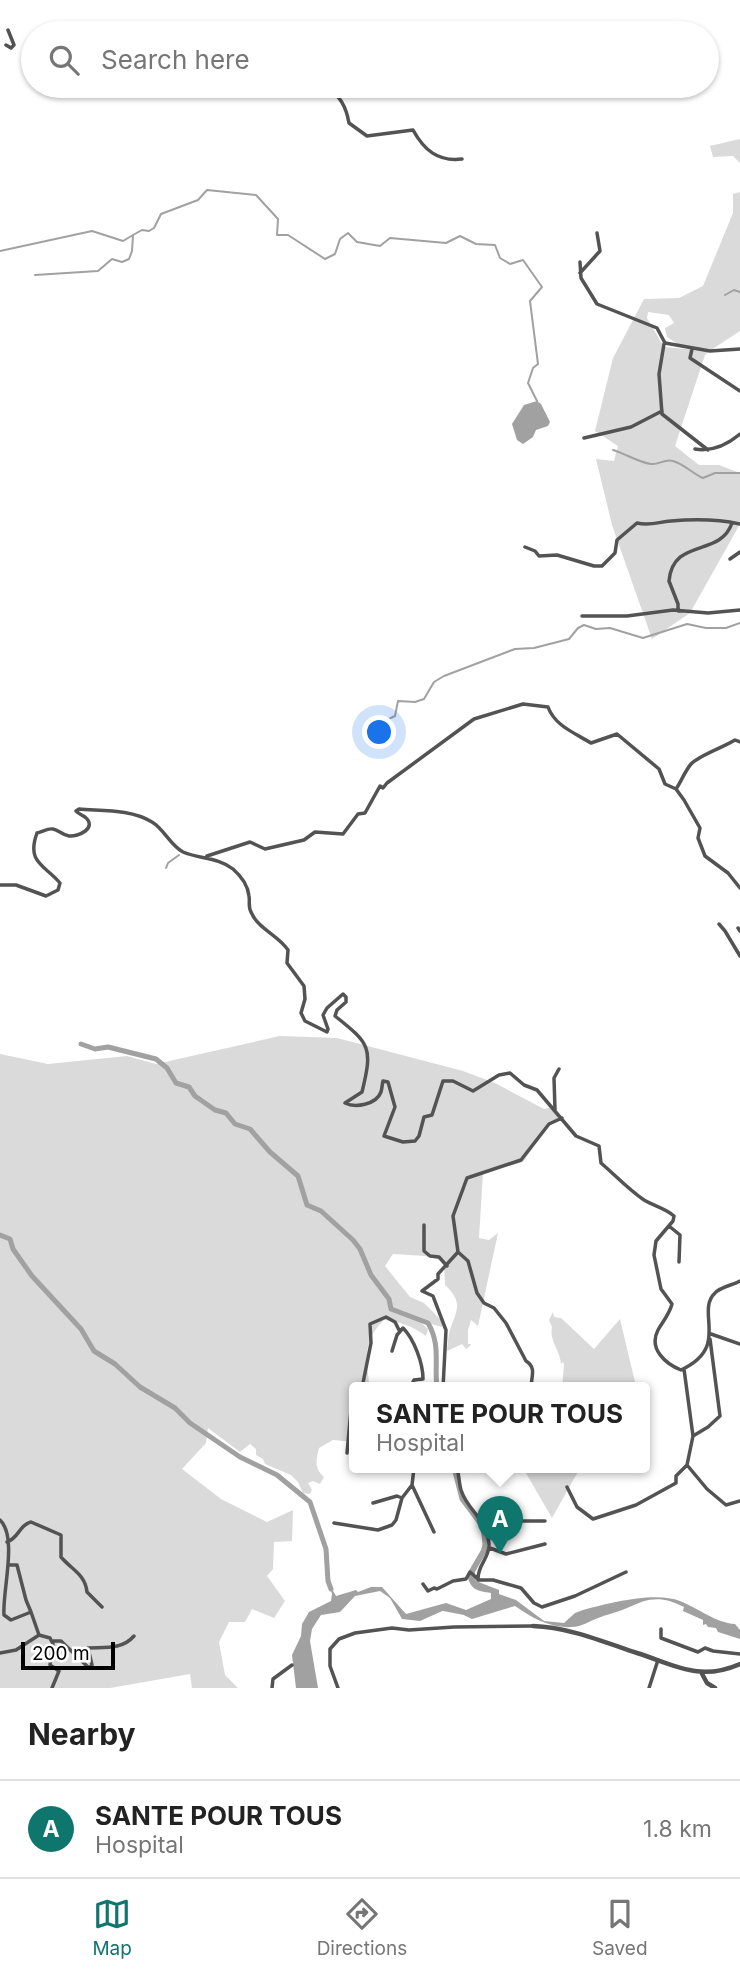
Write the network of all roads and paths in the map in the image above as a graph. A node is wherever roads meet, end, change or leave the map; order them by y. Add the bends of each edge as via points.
1 (8, 30) dead end
2 (6, 45) dead end
3 (340, 98) edge
4 (462, 159) dead end
5 (597, 233) dead end
6 (580, 262) dead end
7 (580, 273) junction
8 (664, 342) junction
9 (692, 349) junction
10 (740, 349) edge
11 (740, 391) edge
12 (662, 411) junction
13 (740, 434) edge
14 (584, 438) dead end
15 (695, 449) dead end
16 (708, 450) junction
17 (732, 523) junction
18 (740, 524) edge
19 (525, 547) dead end
20 (740, 552) edge
21 (730, 559) dead end
22 (740, 610) edge
23 (678, 611) junction
24 (582, 616) dead end
25 (738, 740) edge
26 (676, 789) junction
27 (205, 856) junction
28 (0, 885) edge
29 (740, 888) edge
30 (719, 924) dead end
31 (740, 956) edge
32 (559, 1069) dead end
33 (555, 1110) junction
34 (562, 1118) junction
35 (424, 1225) dead end
36 (669, 1226) junction
37 (458, 1252) junction
38 (679, 1262) dead end
39 (447, 1266) junction
40 (740, 1281) edge
41 (400, 1329) junction
42 (710, 1337) junction
43 (740, 1344) edge
44 (393, 1351) dead end
45 (684, 1369) junction
46 (363, 1382) edge
47 (413, 1382) edge
48 (443, 1382) edge
49 (532, 1382) edge
50 (349, 1432) edge
51 (693, 1436) junction
52 (347, 1453) dead end
53 (687, 1465) junction
54 (413, 1473) edge
55 (458, 1473) edge
56 (412, 1485) junction
57 (567, 1487) dead end
58 (402, 1498) junction
59 (740, 1501) edge
60 (373, 1503) dead end
61 (0, 1520) edge
62 (545, 1521) dead end
63 (334, 1523) dead end
64 (486, 1525) junction
65 (434, 1532) dead end
66 (7, 1542) junction
67 (545, 1545) dead end
68 (490, 1548) junction
69 (9, 1565) junction
70 (626, 1572) dead end
71 (478, 1580) junction
72 (423, 1584) dead end
73 (0, 1591) edge
74 (6, 1593) junction
75 (102, 1607) dead end
76 (31, 1612) junction
77 (533, 1626) joint
78 (661, 1629) dead end
79 (39, 1635) junction
80 (134, 1636) dead end
81 (52, 1641) junction
82 (0, 1653) edge
83 (740, 1654) edge
84 (658, 1660) junction
85 (740, 1664) edge
86 (292, 1665) dead end
87 (701, 1672) junction
88 (52, 1688) edge
89 (272, 1688) edge
90 (338, 1688) edge
91 (649, 1688) edge
92 (715, 1688) edge

1 - 2 street via 14,46
3 - 4 street via 349,123 367,136 413,130 421,145 441,159
5 - 7 street via 600,251
6 - 7 street
7 - 8 street via 597,303 657,328
8 - 9 street
8 - 12 street via 659,374
9 - 10 street
9 - 11 street via 690,358
12 - 14 street via 631,427
12 - 16 street
13 - 16 street via 727,445
15 - 16 street
17 - 18 street
17 - 19 street via 713,519 650,526 637,523 617,540 615,553 602,566 557,555 539,556
17 - 23 street via 723,539 690,550 676,562 669,581
20 - 21 street
22 - 23 street
23 - 24 street
25 - 26 street via 691,764
26 - 27 street via 665,785 659,769 617,734 590,743 551,716 548,707 523,704 474,719 380,786 365,813 358,814 343,834 315,832 304,840 265,849 250,842
26 - 29 street via 699,828 705,856
27 - 28 street via 179,850 153,822 125,813 79,809 78,814 88,822 84,834 71,836 50,829 34,839 36,860 60,883 58,890 46,896 16,885
27 - 33 street via 232,868 249,892 252,915 288,950 288,963 304,986 301,1013 305,1021 327,1032 323,1015 339,996 346,997 335,1016 368,1050 362,1092 345,1103 357,1106 376,1099 383,1081 388,1082 395,1107 384,1136 415,1141 424,1117 432,1115 443,1081 477,1091 499,1075 510,1073 537,1090
30 - 31 street
32 - 33 street via 554,1078
33 - 34 street
34 - 36 street via 576,1136 599,1146 601,1163 640,1198 674,1216
34 - 37 street via 549,1124 521,1160 465,1180 452,1219
35 - 39 street via 424,1251
36 - 38 street via 680,1235
36 - 45 street via 656,1241 653,1255 657,1280 672,1304 655,1337 658,1353 669,1364
37 - 39 street
37 - 49 street via 468,1261 477,1293 506,1323 531,1364
39 - 48 street via 422,1291 433,1296 445,1323
40 - 42 street via 715,1291 710,1300
41 - 44 street
41 - 46 street via 386,1317 370,1324
41 - 47 street via 407,1332 421,1362 423,1379
42 - 43 street
42 - 45 street via 700,1356
42 - 51 street via 720,1416
45 - 51 street
50 - 52 street
51 - 53 street
53 - 57 street via 676,1476 676,1483 597,1519 581,1511
53 - 59 street via 726,1505
54 - 56 street
55 - 64 street via 461,1492
56 - 58 street
56 - 65 street
58 - 60 street
58 - 63 street via 396,1520 383,1530
61 - 66 street
62 - 64 street
64 - 68 street
66 - 69 street
66 - 75 street via 31,1522 60,1534 61,1558 80,1574 87,1592
67 - 68 street via 506,1554
68 - 71 street
69 - 74 street
69 - 76 street via 17,1565
70 - 71 street via 542,1607 521,1588
71 - 72 street via 470,1572 466,1579 437,1589 428,1591
73 - 74 street
74 - 76 street via 5,1618
76 - 79 street
77 - 84 street via 583,1635
77 - 90 street via 392,1628 355,1633 330,1649
78 - 83 street via 661,1638 698,1652 705,1648
79 - 81 street
79 - 82 street via 16,1650
80 - 81 street via 114,1647 88,1648 89,1668 61,1640
81 - 88 street via 50,1665 59,1671
84 - 87 street
84 - 91 street
85 - 87 street
86 - 89 street via 273,1679
87 - 92 street

